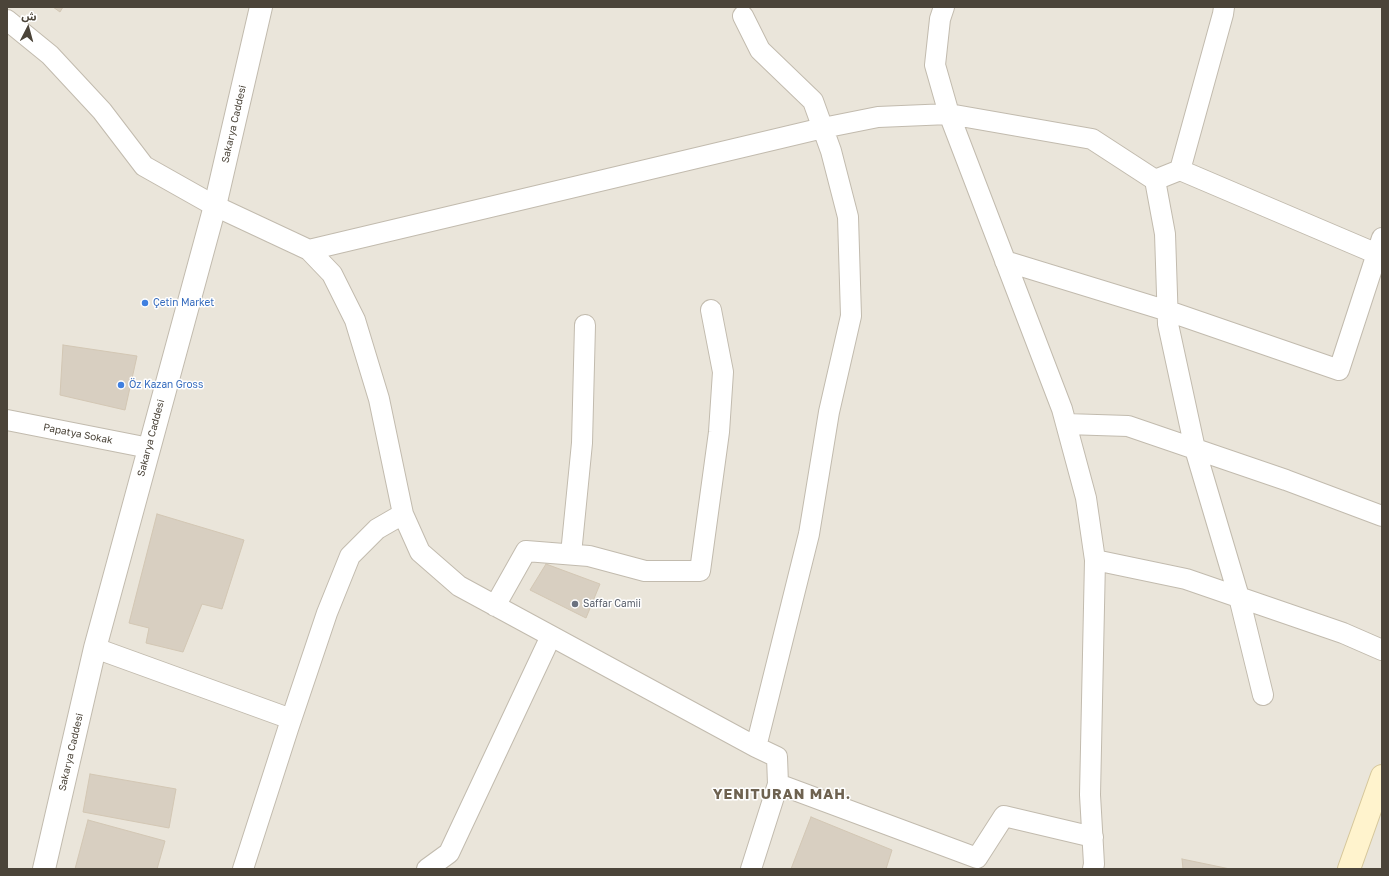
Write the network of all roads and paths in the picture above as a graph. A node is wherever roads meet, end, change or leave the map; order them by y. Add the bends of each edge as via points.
1 (260, 7) edge
2 (944, 7) edge
3 (1224, 7) edge
4 (743, 16) dead end
5 (7, 20) edge
6 (949, 114) junction
7 (823, 128) junction
8 (1180, 170) junction
9 (1155, 180) junction
10 (215, 206) junction
11 (1380, 249) edge
12 (309, 250) junction
13 (1005, 261) junction
14 (711, 310) dead end
15 (1168, 311) junction
16 (585, 324) dead end
17 (7, 420) edge
18 (1066, 424) junction
19 (149, 448) junction
20 (1195, 449) junction
21 (403, 514) junction
22 (1382, 516) edge
23 (571, 554) junction
24 (1096, 560) junction
25 (1239, 597) junction
26 (495, 606) junction
27 (552, 636) junction
28 (95, 648) junction
29 (1382, 650) edge
30 (1264, 695) dead end
31 (291, 719) junction
32 (756, 747) junction
33 (1382, 776) edge
34 (778, 784) junction
35 (1093, 837) junction
36 (44, 869) edge
37 (243, 869) edge
38 (427, 869) edge
39 (751, 869) edge
40 (1093, 869) edge
41 (1349, 869) edge

1 - 10 street, Sakarya Caddesi
2 - 6 street via 940,19 935,65
3 - 8 street
4 - 7 street via 760,50 813,102
5 - 10 street via 50,55 102,111 144,166
6 - 7 street via 878,117
6 - 9 street via 1092,139
6 - 13 street
7 - 12 street
7 - 32 street via 848,217 851,316 829,412 809,534
8 - 9 street
8 - 11 street
9 - 15 street via 1165,234
10 - 12 street
10 - 19 street, Sakarya Caddesi
11 - 15 street via 1339,370
12 - 21 street via 332,274 355,320 379,399
13 - 15 street
13 - 18 street
14 - 23 street via 723,372 720,432 700,571 644,571 589,556
15 - 20 street via 1168,324
16 - 23 street via 582,443
17 - 19 street, Papatya Sokak
18 - 20 street via 1128,426
18 - 24 street via 1086,498
19 - 28 street, Sakarya Caddesi
20 - 22 street
20 - 25 street
21 - 26 street via 420,552 459,586
21 - 31 street via 377,529 350,556 327,613
23 - 26 street via 526,551
24 - 25 street via 1186,579
24 - 35 street via 1090,795
25 - 29 street via 1343,633
25 - 30 street
26 - 27 street
27 - 32 street
27 - 38 street via 449,853
28 - 31 street
28 - 36 street, Sakarya Caddesi
31 - 37 street
32 - 34 street via 777,757
33 - 41 main road
34 - 35 street via 977,858 1004,816
34 - 39 street
35 - 40 street

